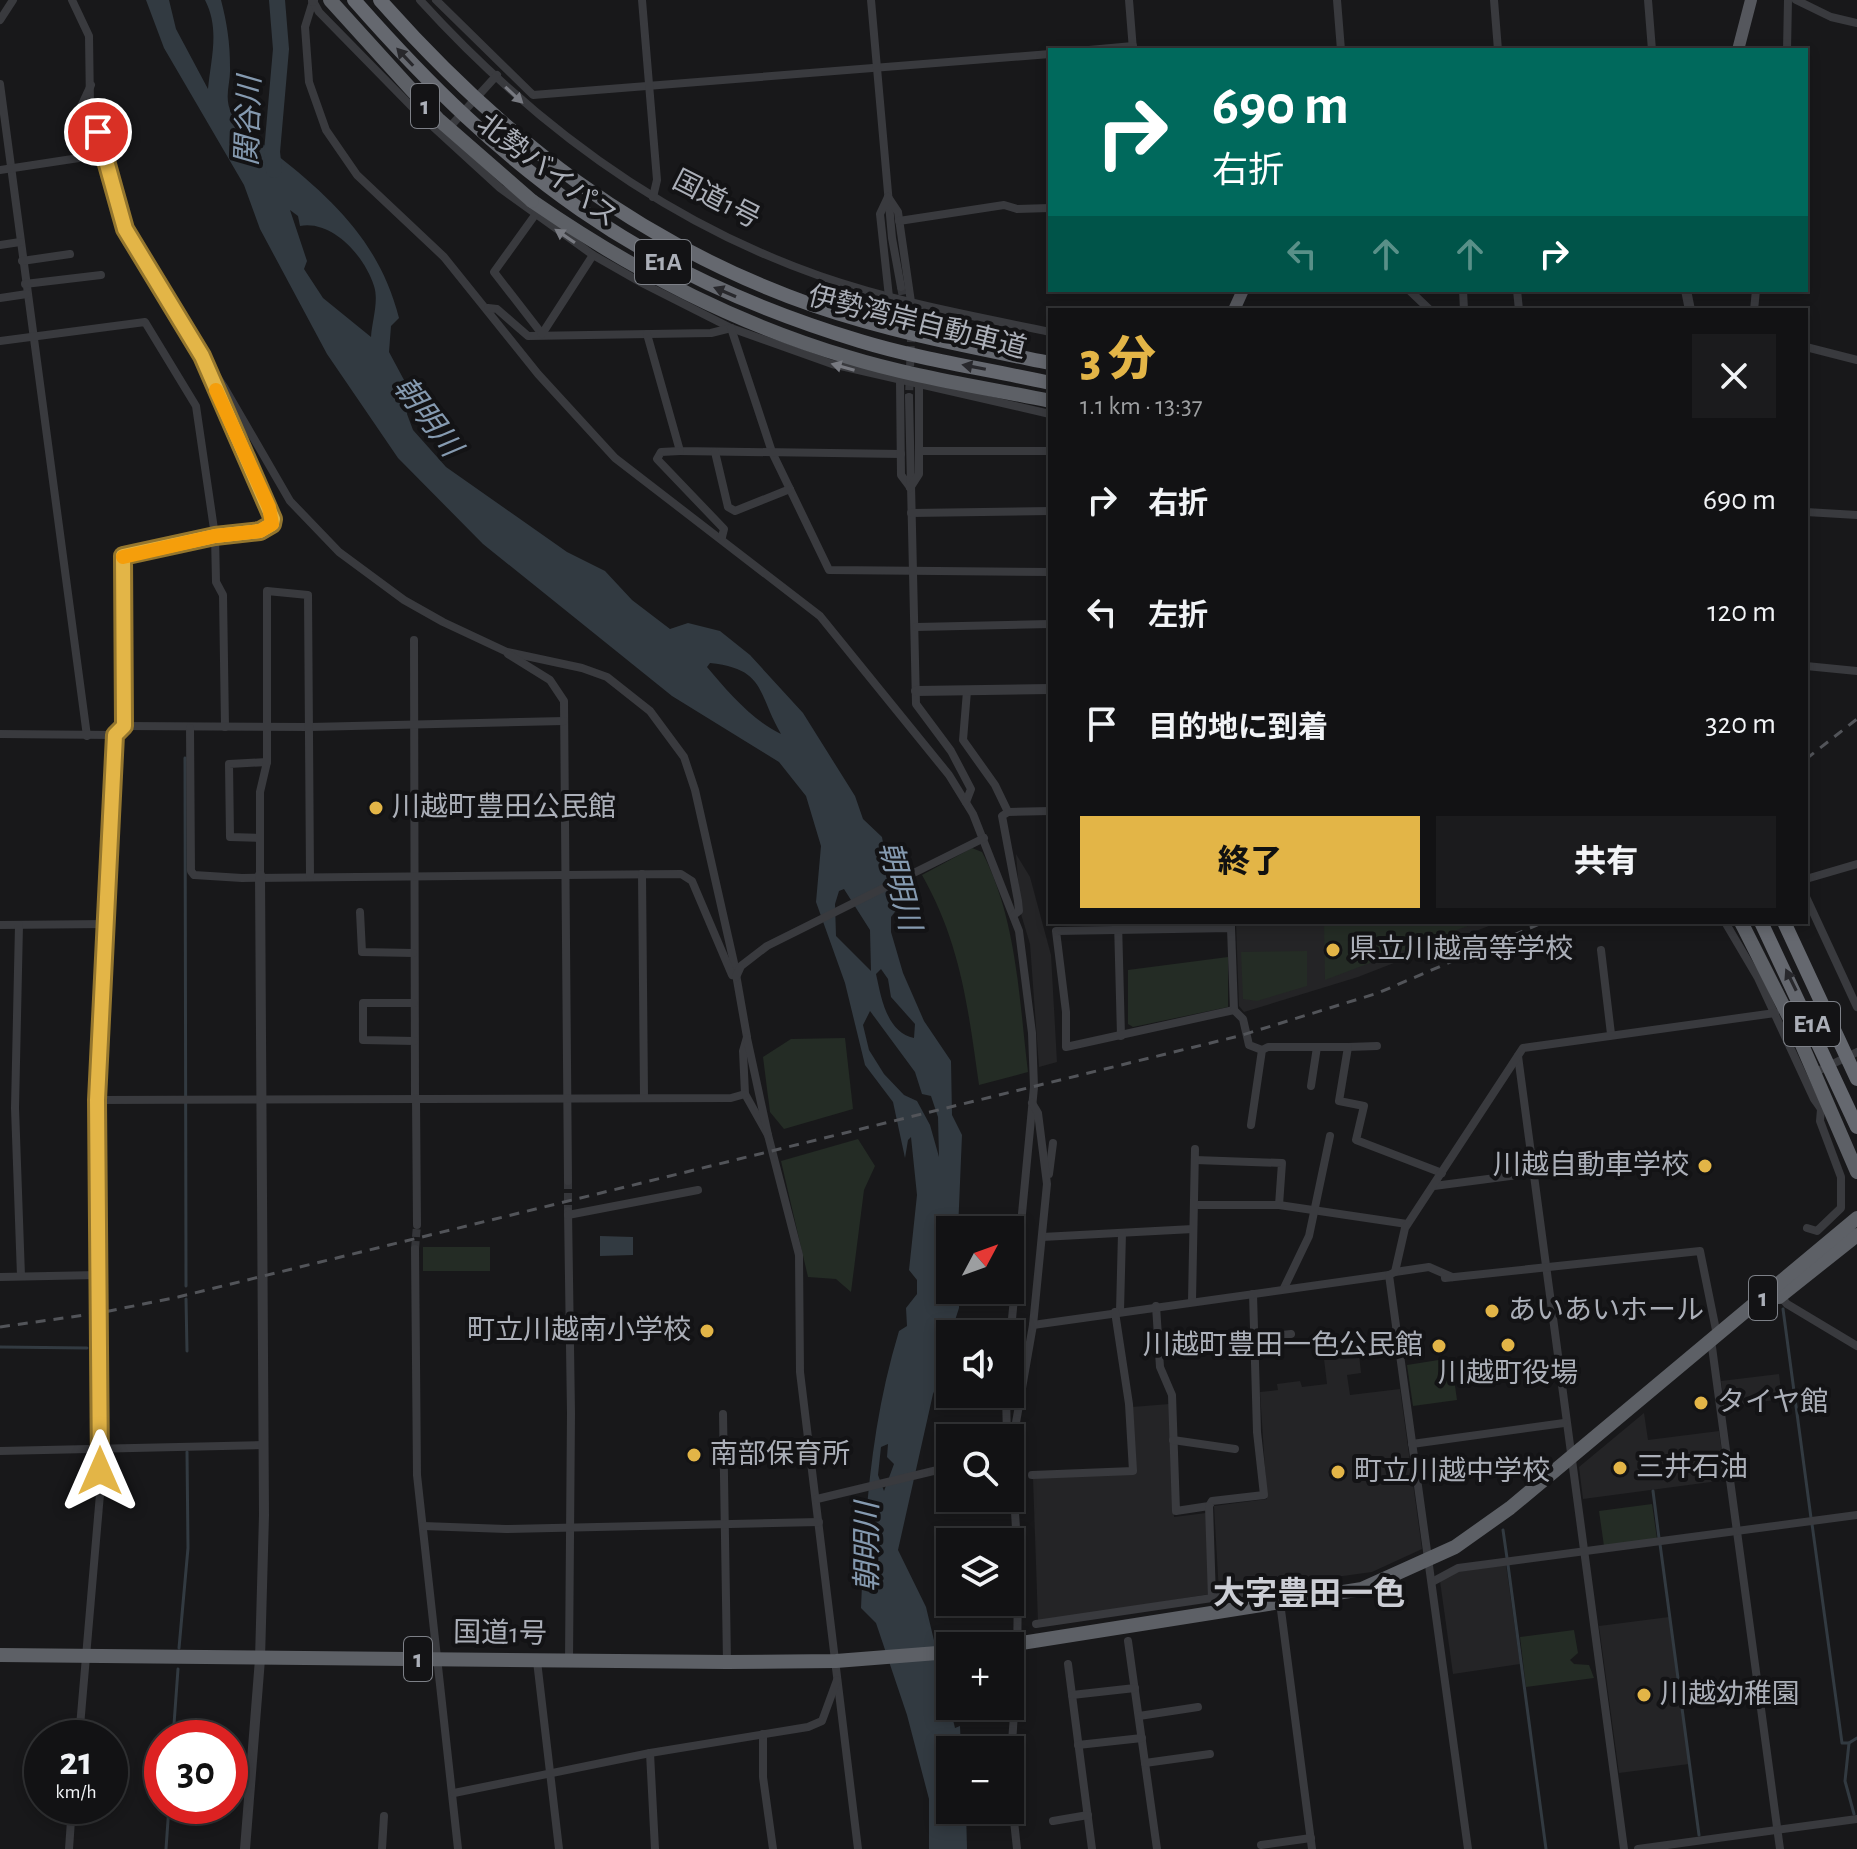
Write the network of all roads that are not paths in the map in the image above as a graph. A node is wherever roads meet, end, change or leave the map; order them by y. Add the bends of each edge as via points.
1 (13, 0) edge
2 (72, 0) edge
3 (313, 0) edge
4 (330, 0) edge
5 (354, 0) edge
6 (380, 0) edge
7 (420, 0) edge
8 (436, 0) edge
9 (642, 0) edge
10 (871, 0) edge
11 (1129, 0) edge
12 (1337, 0) edge
13 (1494, 0) edge
14 (1648, 0) edge
15 (1751, 0) edge
16 (1788, 0) edge
17 (1796, 0) edge
18 (0, 20) edge
19 (1857, 23) edge
20 (1133, 48) edge
21 (1341, 48) edge
22 (1498, 48) edge
23 (1652, 48) edge
24 (1739, 48) edge
25 (1787, 48) edge
26 (1048, 54) edge
27 (504, 68) junction
28 (877, 68) junction
29 (495, 77) junction
30 (0, 84) edge
31 (91, 84) junction
32 (649, 87) junction
33 (442, 136) junction
34 (10, 169) junction
35 (0, 170) edge
36 (653, 197) junction
37 (888, 197) junction
38 (534, 208) junction
39 (1048, 208) edge
40 (899, 221) junction
41 (20, 242) junction
42 (0, 245) edge
43 (70, 254) dead end
44 (593, 255) junction
45 (22, 261) junction
46 (101, 275) dead end
47 (901, 287) tunnel mouth
48 (26, 289) junction
49 (1411, 292) edge
50 (889, 297) junction
51 (0, 298) edge
52 (911, 302) junction
53 (488, 308) junction
54 (1428, 308) edge
55 (731, 328) junction
56 (1048, 332) edge
57 (542, 334) junction
58 (647, 334) junction
59 (34, 336) junction
60 (0, 341) edge
61 (1808, 348) edge
62 (202, 356) junction
63 (1857, 360) edge
64 (1048, 363) edge
65 (900, 382) junction
66 (1048, 383) edge
67 (919, 386) junction
68 (909, 397) tunnel mouth
69 (1048, 401) edge
70 (1048, 414) edge
71 (680, 451) junction
72 (919, 451) junction
73 (1048, 451) edge
74 (715, 452) junction
75 (772, 452) junction
76 (901, 454) junction
77 (910, 488) junction
78 (790, 489) junction
79 (1048, 511) edge
80 (1808, 512) edge
81 (911, 513) junction
82 (1857, 515) edge
83 (215, 536) junction
84 (722, 537) junction
85 (1048, 572) edge
86 (913, 573) junction
87 (1048, 624) edge
88 (916, 627) junction
89 (414, 640) dead end
90 (507, 652) junction
91 (1808, 666) edge
92 (1857, 671) edge
93 (1048, 689) edge
94 (916, 691) junction
95 (967, 691) junction
96 (564, 721) junction
97 (414, 724) junction
98 (124, 726) junction
99 (225, 727) junction
100 (266, 727) junction
101 (310, 727) junction
102 (190, 728) junction
103 (0, 734) edge
104 (115, 735) junction
105 (87, 736) junction
106 (267, 762) junction
107 (966, 802) junction
108 (1048, 811) edge
109 (1008, 812) junction
110 (260, 838) junction
111 (984, 838) junction
112 (1857, 864) edge
113 (642, 874) junction
114 (260, 875) junction
115 (565, 875) junction
116 (310, 876) junction
117 (412, 876) junction
118 (1808, 878) edge
119 (1808, 901) edge
120 (360, 912) dead end
121 (1014, 915) junction
122 (107, 924) junction
123 (1726, 924) edge
124 (1742, 924) edge
125 (1762, 924) edge
126 (1785, 924) edge
127 (0, 925) edge
128 (19, 925) junction
129 (1231, 925) edge
130 (1118, 926) edge
131 (1601, 950) dead end
132 (413, 953) junction
133 (735, 981) junction
134 (1857, 983) edge
135 (1848, 990) junction
136 (414, 1003) junction
137 (1857, 1007) edge
138 (1234, 1010) junction
139 (1775, 1013) junction
140 (1611, 1034) junction
141 (1121, 1036) junction
142 (747, 1037) junction
143 (414, 1041) junction
144 (1377, 1046) dead end
145 (1317, 1047) junction
146 (1348, 1047) junction
147 (1262, 1050) junction
148 (1857, 1052) edge
149 (1517, 1055) junction
150 (1816, 1072) junction
151 (1857, 1079) edge
152 (1311, 1086) dead end
153 (745, 1094) junction
154 (567, 1096) junction
155 (644, 1096) junction
156 (261, 1098) junction
157 (416, 1098) junction
158 (97, 1100) junction
159 (1032, 1103) junction
160 (1826, 1109) junction
161 (1251, 1125) dead end
162 (1857, 1127) edge
163 (768, 1135) junction
164 (1330, 1136) dead end
165 (1053, 1143) dead end
166 (1195, 1149) dead end
167 (1195, 1160) junction
168 (1857, 1172) edge
169 (1442, 1173) junction
170 (1533, 1173) junction
171 (568, 1181) tunnel mouth
172 (1047, 1184) junction
173 (1434, 1186) junction
174 (698, 1190) dead end
175 (1194, 1205) junction
176 (1279, 1205) junction
177 (1314, 1211) junction
178 (1857, 1218) edge
179 (1407, 1224) junction
180 (417, 1225) tunnel mouth
181 (1807, 1228) dead end
182 (1193, 1229) junction
183 (1122, 1233) junction
184 (1042, 1237) junction
185 (1854, 1239) edge
186 (415, 1249) tunnel mouth
187 (1544, 1268) junction
188 (1392, 1273) junction
189 (98, 1275) junction
190 (21, 1276) junction
191 (0, 1277) edge
192 (1284, 1288) junction
193 (1253, 1294) junction
194 (1780, 1296) junction
195 (1192, 1301) junction
196 (1156, 1306) junction
197 (1117, 1312) junction
198 (1012, 1320) edge
199 (1033, 1325) junction
200 (1291, 1334) dead end
201 (1256, 1338) junction
202 (1714, 1341) junction
203 (1857, 1346) edge
204 (723, 1414) dead end
205 (1564, 1423) junction
206 (1016, 1424) edge
207 (1173, 1440) junction
208 (1412, 1444) junction
209 (264, 1445) junction
210 (101, 1448) junction
211 (1235, 1449) dead end
212 (0, 1451) edge
213 (1570, 1458) junction
214 (936, 1470) edge
215 (1032, 1475) dead end
216 (817, 1499) junction
217 (1209, 1506) junction
218 (1014, 1512) edge
219 (1857, 1515) edge
220 (819, 1522) junction
221 (724, 1524) junction
222 (423, 1526) junction
223 (571, 1528) junction
224 (1737, 1531) junction
225 (1584, 1551) junction
226 (1428, 1562) junction
227 (1432, 1582) junction
228 (1212, 1598) junction
229 (1280, 1604) junction
230 (1036, 1624) dead end
231 (1010, 1632) edge
232 (1128, 1641) dead end
233 (1024, 1643) edge
234 (936, 1653) edge
235 (0, 1655) edge
236 (87, 1656) junction
237 (260, 1659) junction
238 (439, 1659) junction
239 (537, 1661) junction
240 (569, 1661) junction
241 (727, 1662) junction
242 (1068, 1664) dead end
243 (838, 1668) junction
244 (1135, 1688) junction
245 (1072, 1695) junction
246 (1198, 1707) dead end
247 (1139, 1716) junction
248 (81, 1720) edge
249 (763, 1734) junction
250 (1142, 1738) junction
251 (1078, 1745) junction
252 (650, 1753) junction
253 (1210, 1754) dead end
254 (1145, 1763) junction
255 (552, 1773) junction
256 (454, 1793) junction
257 (1088, 1815) junction
258 (384, 1816) dead end
259 (1857, 1819) edge
260 (1053, 1821) dead end
261 (71, 1824) edge
262 (1014, 1824) edge
263 (1777, 1830) junction
264 (1311, 1838) junction
265 (1261, 1845) dead end
266 (69, 1849) edge
267 (245, 1849) edge
268 (382, 1849) edge
269 (458, 1849) edge
270 (559, 1849) edge
271 (655, 1849) edge
272 (773, 1849) edge
273 (858, 1849) edge
274 (1017, 1849) edge
275 (1092, 1849) edge
276 (1157, 1849) edge
277 (1312, 1849) edge
278 (1468, 1849) edge
279 (1624, 1849) edge
280 (1638, 1849) edge
281 (1780, 1849) edge

1 - 18 street
2 - 31 street via 89,36
3 - 33 street
3 - 53 street via 305,27 306,56 326,130 357,175 444,257
4 - 38 highway, 北勢バイパス / 1, bridge via 438,119
66 -> 5 highway, 伊勢湾岸自動車道 / E1A, bridge via 808,325 647,254 559,197 497,146 439,93
6 - 64 highway, 伊勢湾岸自動車道 / E1A, bridge via 448,74 535,153 683,250 830,310
7 - 29 street, 国道1号
8 - 27 street
9 - 32 street
10 - 28 street
11 - 20 street
12 - 21 street
13 - 22 street
14 - 23 street
15 - 24 main road
16 - 25 street
17 - 19 street
26 - 28 street
27 - 29 street
27 - 32 street via 533,95
28 - 32 street
28 - 37 street
29 - 33 street
29 -> 36 street, 国道1号 via 567,139
30 - 34 street
31 - 34 street via 78,113 83,153 79,158
31 - 62 street via 90,105 125,229
32 - 36 street via 657,180
33 - 38 street
34 - 35 street
34 - 41 street
36 - 50 street, 国道1号 via 781,261
37 - 40 street
37 - 47 street
37 - 50 street via 880,214
44 -> 38 street
38 - 57 street via 494,272
38 - 69 highway, 北勢バイパス / 1 via 648,275 774,333 891,368
39 - 40 street via 1004,205
40 - 52 street
41 - 42 street
41 - 45 street
43 - 45 street
44 - 55 street
44 - 57 street
45 - 48 street
46 - 48 street
48 - 51 street
48 - 59 street
49 - 54 street
50 - 52 street, 国道1号
52 - 56 street, 国道1号
53 - 57 street via 497,309 528,336
53 - 84 street via 593,438
55 - 58 street
65 -> 55 street
55 - 75 street
57 - 58 street
58 - 71 street
59 - 60 street
59 - 83 street via 145,322 196,406
59 - 105 street
61 - 63 street
62 - 83 street via 273,519 260,531
62 - 90 street via 290,501 312,526 404,600
65 - 67 street
65 - 76 street
67 - 70 street
67 - 72 street
68 - 77 street
71 - 74 street
71 - 84 street via 661,452 657,459 724,529
72 - 73 street
72 - 77 street via 919,474
74 - 75 street
74 - 78 street via 728,507 735,511
75 - 76 street
75 - 78 street
76 - 77 street via 901,475
77 - 81 street
78 - 86 street via 829,570
79 - 81 street
80 - 82 street
81 - 86 street
83 - 98 street via 123,556
83 - 99 street via 216,582 223,595
84 - 107 street via 820,616
85 - 86 street
86 - 88 street
87 - 88 street
88 - 94 street
89 - 97 street
90 - 96 street via 550,680 564,701
90 - 133 street via 607,677 669,733 695,790
91 - 92 street
93 - 95 street
94 - 95 street
94 - 107 street via 920,713 951,751 971,789
95 - 109 street via 963,740
96 - 97 street
96 - 115 street
97 - 101 street
97 - 117 street
98 - 102 street
98 - 104 street
99 - 100 street
99 - 102 street
100 - 101 street
100 - 101 street via 267,591 308,595
100 - 106 street
101 - 116 street
102 - 114 street via 191,871
103 - 105 street
104 - 105 street
104 - 122 street
106 - 110 street via 260,792
106 - 110 street via 229,764 230,837
107 - 111 street
108 - 109 street
109 - 121 street via 1001,821 1018,901
110 - 114 street
111 - 121 street
111 - 133 street via 786,936 748,959
112 - 118 street
113 - 115 street
113 - 133 street via 681,874 692,881
113 - 155 street
114 - 116 street
114 - 156 street
115 - 117 street
115 - 154 street
116 - 117 street
117 - 132 street
119 - 135 street
120 - 132 street via 362,952
121 - 159 street via 1023,943 1030,1011
122 - 128 street
122 - 158 street
123 - 139 street
124 - 150 highway
162 -> 125 highway, E1A, bridge
126 - 151 highway, E1A, bridge
127 - 128 street
128 - 190 street via 15,1108
129 - 130 street
129 - 138 street
130 - 141 street
130 - 141 street via 1056,931 1066,1047
131 - 140 street
132 - 136 street
133 - 142 street
134 - 135 street
135 - 137 street
136 - 143 street
136 - 143 street via 363,1003 363,1040
138 - 141 street
138 - 147 street via 1243,1019 1249,1045
139 - 140 street
139 - 160 street
140 - 149 street via 1539,1043
142 - 153 street
142 - 163 street
143 - 157 street
144 - 146 street
145 - 146 street
145 - 147 street
145 - 152 street
146 - 169 street via 1339,1101 1364,1106 1356,1140
147 - 161 street
148 - 150 street
149 - 169 street
149 - 170 street
150 - 160 highway
153 - 155 street
153 - 163 street
154 - 155 street
154 - 157 street
154 - 171 street
156 - 157 street
156 - 158 street
156 - 209 street
157 - 180 street
158 - 189 street
159 - 172 street via 1038,1113
159 - 198 street
160 - 168 highway
160 - 181 street via 1820,1121 1841,1177 1841,1208 1817,1231
163 - 216 street via 799,1255 800,1372
164 - 177 street
165 - 172 street
166 - 167 street
167 - 175 street
167 - 176 street via 1282,1163
169 - 173 street
170 - 173 street
170 - 187 street
172 - 184 street
173 - 179 street
174 - 223 street via 568,1213
175 - 176 street
175 - 182 street
176 - 177 street
177 - 179 street
177 - 192 street via 1309,1236
178 - 202 highway, 1
179 - 188 street
182 - 183 street
182 - 195 street
183 - 184 street
183 - 197 street
184 - 199 street
185 - 194 highway, 1
186 - 222 street via 417,1475
187 - 188 street via 1449,1278 1429,1267
187 - 202 street via 1700,1251
187 - 205 street
188 - 192 street
188 - 208 street
189 - 190 street
189 - 210 street
190 - 191 street
192 - 193 street
193 - 195 street
193 - 201 street
194 - 202 highway, 1
194 - 203 street
195 - 196 street
196 - 197 street
196 - 207 street via 1160,1367 1172,1395
197 - 199 street
197 - 215 street via 1133,1471
199 - 206 street
200 - 201 street
201 - 217 street via 1264,1495 1212,1501
202 - 213 highway, 1
202 - 224 street
204 - 221 street
205 - 208 street
205 - 213 street
207 - 211 street
207 - 217 street via 1176,1511
208 - 226 street
209 - 210 street
209 - 237 street
210 - 212 street
210 - 236 street
213 - 225 street
213 - 226 highway, 1 via 1476,1534
214 - 216 street
216 - 220 street
217 - 228 street
218 - 231 street
219 - 224 street
220 - 221 street
220 - 243 street
221 - 223 street
221 - 241 street
222 - 223 street
222 - 238 street
223 - 240 street
224 - 225 street
224 - 263 street
225 - 227 street via 1458,1568
225 - 279 street
226 - 227 street
226 - 229 highway, 1 via 1362,1589
227 - 278 street
228 - 229 street via 1278,1587
228 - 230 street
229 - 233 highway, 1
229 - 264 street
232 - 244 street
234 - 243 highway, 国道1号 / 1 via 854,1660
235 - 236 highway, 国道1号 / 1
236 - 237 highway, 国道1号 / 1
236 - 248 street
237 - 238 highway, 国道1号 / 1
237 - 267 street
238 - 239 highway, 国道1号 / 1
238 - 256 street
239 - 240 highway, 国道1号 / 1
239 - 255 street
240 - 241 highway, 国道1号 / 1
241 - 243 highway, 国道1号 / 1
242 - 245 street
243 - 249 street via 822,1721
243 - 273 street
244 - 245 street
244 - 247 street
245 - 251 street
246 - 247 street
247 - 250 street
249 - 252 street
249 - 272 street
250 - 251 street
250 - 254 street
251 - 257 street
252 - 255 street
252 - 271 street
253 - 254 street
254 - 276 street
255 - 256 street
255 - 270 street
256 - 269 street
257 - 260 street
257 - 275 street
258 - 268 street
259 - 263 street
261 - 266 street
262 - 274 street
263 - 280 street
263 - 281 street
264 - 265 street
264 - 277 street

